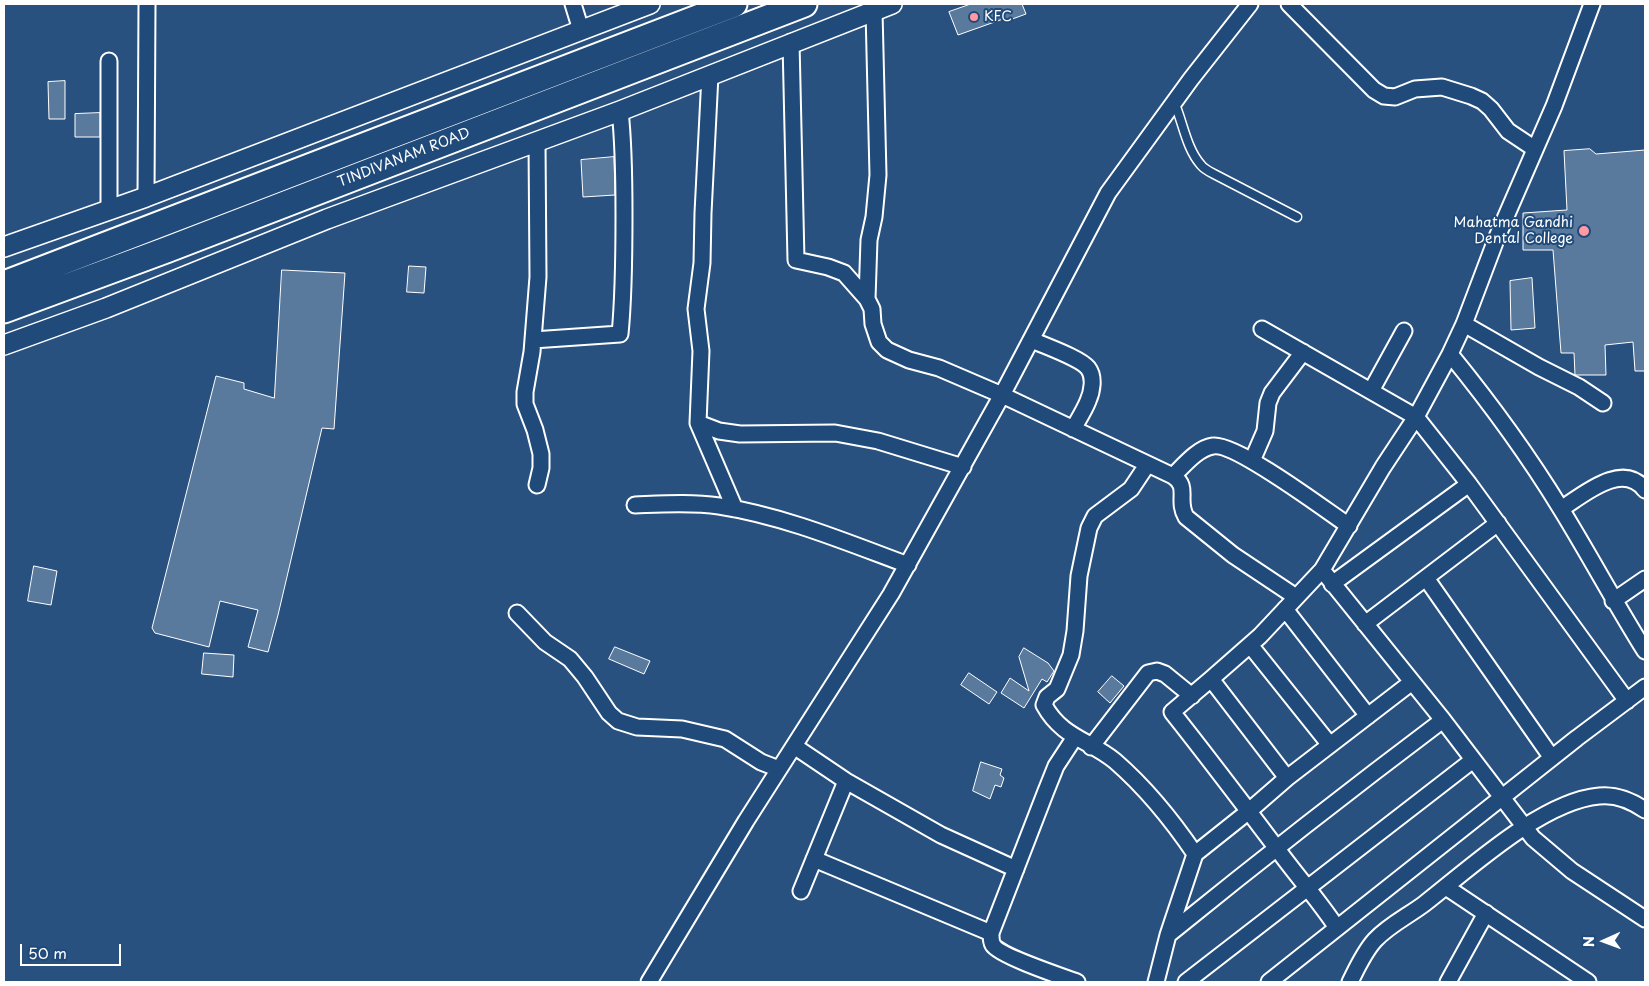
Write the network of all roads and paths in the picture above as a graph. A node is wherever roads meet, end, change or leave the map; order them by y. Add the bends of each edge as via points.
1 (147, 4) edge
2 (574, 4) edge
3 (650, 4) edge
4 (734, 4) edge
5 (804, 4) edge
6 (892, 4) edge
7 (1250, 4) edge
8 (1289, 4) edge
9 (1592, 4) edge
10 (874, 11) junction
11 (581, 30) junction
12 (791, 42) junction
13 (109, 61) dead end
14 (710, 74) junction
15 (1174, 102) junction
16 (620, 111) junction
17 (537, 142) junction
18 (1535, 149) junction
19 (146, 196) junction
20 (109, 210) junction
21 (1297, 217) dead end
22 (4, 247) edge
23 (4, 284) edge
24 (867, 300) junction
25 (4, 310) edge
26 (1464, 324) junction
27 (1262, 329) dead end
28 (1404, 331) dead end
29 (533, 340) junction
30 (1032, 340) junction
31 (4, 344) edge
32 (1302, 352) junction
33 (1450, 354) junction
34 (1371, 391) junction
35 (1002, 395) junction
36 (1603, 403) dead end
37 (1416, 417) junction
38 (698, 423) junction
39 (1073, 429) junction
40 (1252, 461) junction
41 (1147, 464) junction
42 (963, 468) junction
43 (1173, 476) junction
44 (1469, 484) junction
45 (537, 485) dead end
46 (1645, 490) edge
47 (634, 505) dead end
48 (734, 509) junction
49 (1561, 509) junction
50 (1498, 523) junction
51 (1349, 526) junction
52 (908, 565) junction
53 (1322, 570) junction
54 (1426, 578) junction
55 (1645, 579) edge
56 (1332, 584) junction
57 (1296, 597) junction
58 (1614, 601) junction
59 (1285, 609) junction
60 (517, 613) dead end
61 (1365, 624) junction
62 (1250, 645) junction
63 (1645, 651) edge
64 (1211, 679) junction
65 (1412, 682) junction
66 (1645, 687) edge
67 (1192, 696) junction
68 (1627, 701) junction
69 (1368, 716) junction
70 (1443, 720) junction
71 (1074, 737) junction
72 (1330, 745) junction
73 (794, 746) junction
74 (1091, 747) junction
75 (1552, 758) junction
76 (1473, 760) junction
77 (780, 769) junction
78 (1287, 778) junction
79 (846, 781) junction
80 (1502, 798) junction
81 (1645, 810) edge
82 (1249, 811) junction
83 (1523, 827) junction
84 (1276, 848) junction
85 (1195, 854) junction
86 (814, 860) junction
87 (1016, 869) junction
88 (1308, 887) junction
89 (1446, 887) junction
90 (801, 891) dead end
91 (1486, 913) junction
92 (1645, 919) edge
93 (1337, 928) junction
94 (992, 933) junction
95 (1168, 935) junction
96 (649, 982) edge
97 (1077, 982) edge
98 (1156, 982) edge
99 (1186, 982) edge
100 (1269, 982) edge
101 (1350, 982) edge
102 (1448, 982) edge
103 (1588, 982) edge

1 - 19 street
2 - 11 street
3 - 11 street
4 - 23 highway
5 - 25 highway, TINDIVANAM ROAD
6 - 10 street
7 - 15 street
8 - 18 street via 1374,90 1384,96 1395,97 1416,88 1442,87 1471,96 1491,109 1508,131
9 - 18 street
10 - 12 street
10 - 24 street via 878,175 869,240
11 - 19 street
12 - 14 street
12 - 24 street via 796,260 844,273
13 - 20 street
14 - 16 street
14 - 38 street via 702,263 696,308 701,351
15 - 21 lane via 1201,166
15 - 30 street via 1108,193
16 - 17 street
16 - 29 street via 624,297 620,334
17 - 29 street via 538,277
17 - 31 street
18 - 26 street
19 - 20 street
20 - 22 street
24 - 35 street via 879,342 887,350
26 - 33 street
26 - 36 street
27 - 32 street
28 - 34 street
29 - 45 street via 525,404 536,430 541,454
30 - 35 street
30 - 39 street via 1081,362 1092,376 1088,402
32 - 34 street
32 - 40 street via 1272,392 1265,431
33 - 37 street
33 - 49 street via 1492,406
34 - 37 street
35 - 39 street
35 - 42 street
37 - 44 street
37 - 51 street
38 - 42 street via 740,434 835,433 878,441
38 - 48 street
39 - 41 street
40 - 43 street via 1230,449 1213,446 1197,454
40 - 51 street
41 - 43 street
41 - 71 street via 1131,489 1096,516 1089,528 1070,655 1057,689 1044,704
42 - 52 street
43 - 57 street via 1182,484 1181,510 1186,517 1233,555
44 - 50 street
44 - 56 street
46 - 49 street via 1632,479 1607,480
47 - 48 street via 716,505
48 - 52 street via 801,526
49 - 58 street
50 - 54 street
50 - 68 street
51 - 53 street
52 - 73 street
53 - 56 street
53 - 57 street
54 - 61 street
54 - 75 street
55 - 58 street
56 - 61 street
57 - 59 street
58 - 63 street
59 - 62 street
59 - 69 street
60 - 77 street via 545,642 570,659 618,721 637,727 682,729 725,739 760,762
61 - 65 street
62 - 64 street
62 - 72 street
64 - 67 street
64 - 78 street
65 - 69 street
65 - 70 street
66 - 68 street
67 - 74 street via 1166,674 1148,673
67 - 82 street via 1172,712
68 - 75 street
69 - 72 street
70 - 76 street
70 - 84 street
71 - 74 street
71 - 87 street via 1050,779
72 - 78 street
73 - 77 street
73 - 79 street
74 - 85 street via 1113,760 1135,780 1176,826
75 - 80 street
76 - 80 street
76 - 88 street
77 - 96 street
78 - 82 street
79 - 86 street
79 - 87 street via 941,835
80 - 83 street
80 - 93 street
81 - 83 street via 1618,796 1599,796 1562,808
82 - 84 street
82 - 85 street
83 - 89 street
83 - 92 street via 1550,854
84 - 88 street
84 - 95 street
85 - 95 street
86 - 90 street
86 - 94 street
87 - 94 street
88 - 93 street
88 - 99 street
89 - 91 street
89 - 101 street via 1374,941
91 - 102 street
91 - 103 street
93 - 100 street
94 - 97 street via 993,946 1004,954
95 - 98 street

